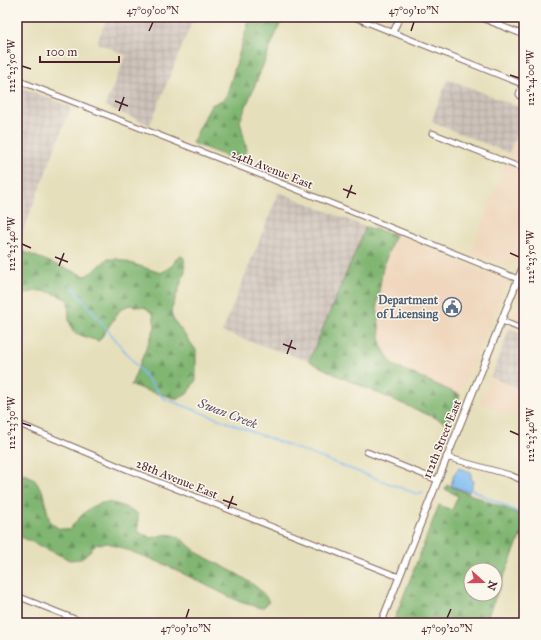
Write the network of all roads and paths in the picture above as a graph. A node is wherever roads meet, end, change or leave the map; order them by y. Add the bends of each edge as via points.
1 (354, 17) edge
2 (400, 17) edge
3 (479, 17) edge
4 (501, 17) edge
5 (498, 25) junction
6 (393, 32) junction
7 (524, 35) edge
8 (17, 80) edge
9 (523, 82) edge
10 (524, 101) edge
11 (432, 133) dead end
12 (524, 169) edge
13 (524, 264) edge
14 (518, 279) junction
15 (502, 321) junction
16 (524, 330) edge
17 (17, 423) edge
18 (366, 452) dead end
19 (446, 457) junction
20 (437, 480) junction
21 (524, 481) edge
22 (399, 577) junction
23 (17, 596) edge
24 (85, 623) edge
25 (381, 623) edge

1 - 6 street
2 - 6 street
3 - 5 street
4 - 5 street
5 - 7 street
6 - 9 street
8 - 14 street, 24th Avenue East
9 - 10 street via 519,96
11 - 12 street
13 - 14 main road, 112th Street East
14 - 15 main road, 112th Street East
15 - 16 street
15 - 19 main road, 112th Street East
17 - 22 street, 28th Avenue East
18 - 20 street
19 - 20 main road, 112th Street East
19 - 21 street
20 - 22 main road, 112th Street East
22 - 25 main road, 112th Street East
23 - 24 street

